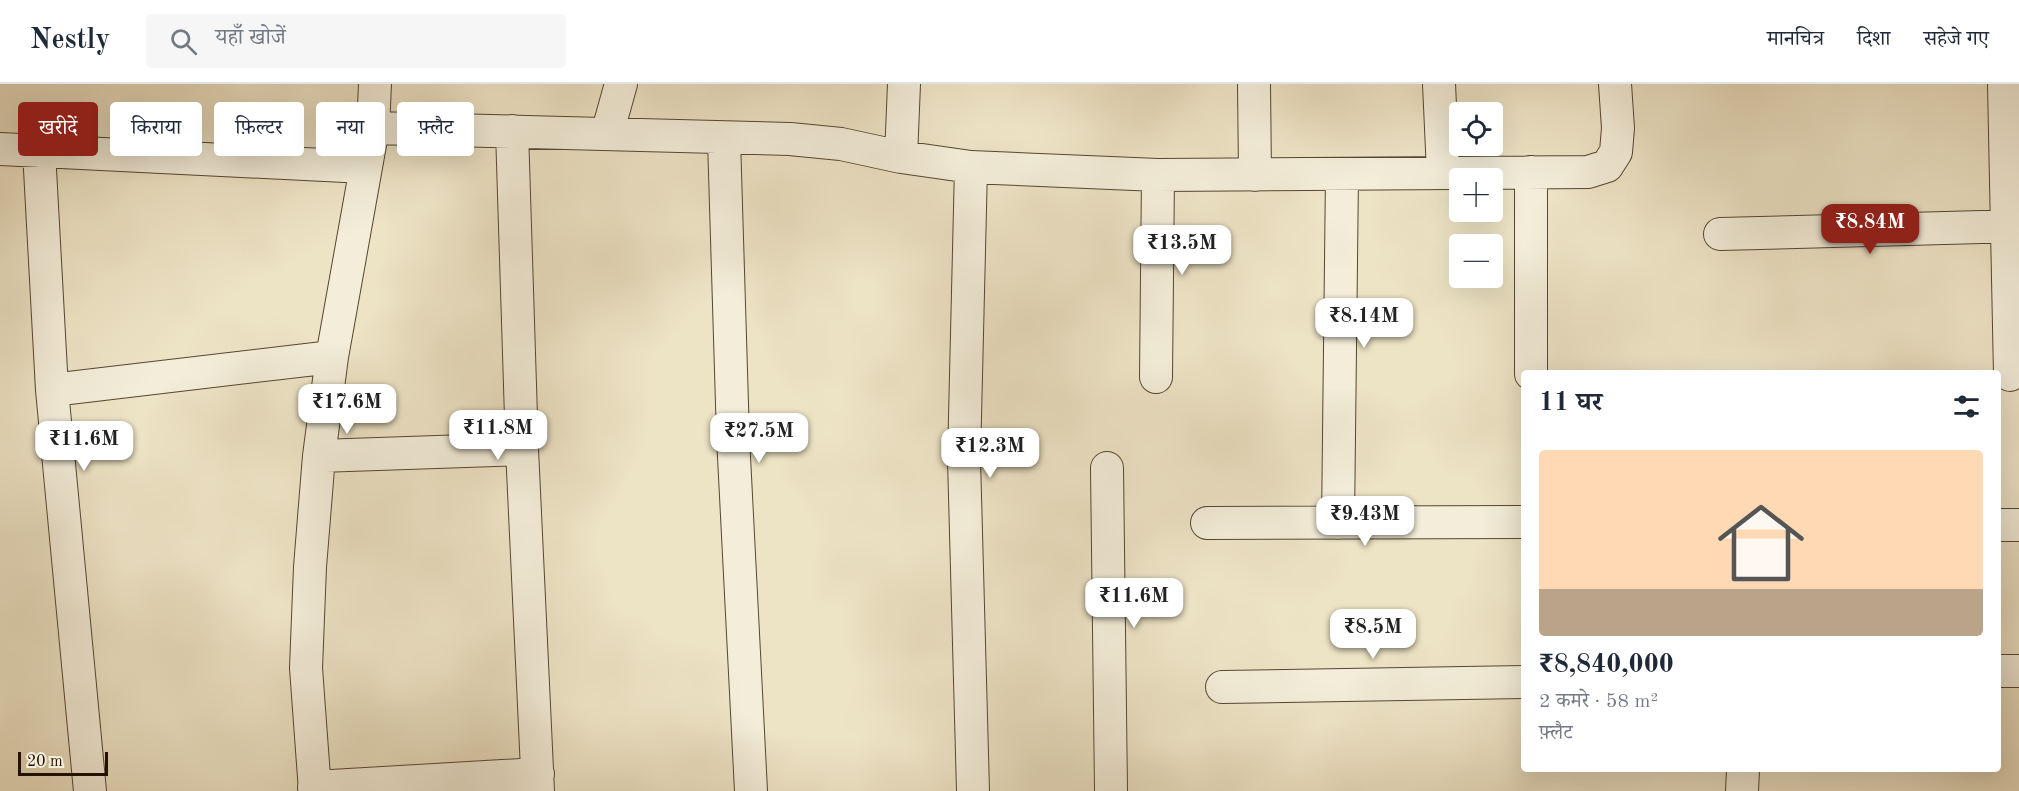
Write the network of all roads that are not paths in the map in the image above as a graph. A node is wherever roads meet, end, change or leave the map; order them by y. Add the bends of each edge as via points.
1 (375, 84) edge
2 (621, 84) edge
3 (904, 84) edge
4 (1254, 84) edge
5 (1439, 84) edge
6 (1615, 84) edge
7 (2004, 84) edge
8 (375, 102) edge
9 (385, 128) edge
10 (512, 130) junction
11 (607, 134) junction
12 (724, 138) junction
13 (0, 149) edge
14 (18, 150) edge
15 (98, 154) edge
16 (39, 156) edge
17 (368, 156) edge
18 (901, 157) junction
19 (365, 167) junction
20 (972, 167) junction
21 (1443, 172) junction
22 (1531, 172) junction
23 (1342, 174) junction
24 (1158, 175) junction
25 (1255, 176) junction
26 (2014, 226) edge
27 (1720, 234) dead end
28 (332, 357) junction
29 (1531, 370) edge
30 (2009, 375) edge
31 (1156, 377) dead end
32 (52, 390) junction
33 (522, 449) junction
34 (319, 456) junction
35 (1107, 468) dead end
36 (1521, 522) edge
37 (1207, 523) dead end
38 (1338, 523) junction
39 (2001, 525) edge
40 (2019, 525) edge
41 (2001, 671) edge
42 (2019, 671) edge
43 (1521, 682) edge
44 (1222, 687) dead end
45 (1743, 772) edge
46 (538, 783) edge
47 (314, 789) edge
48 (90, 791) edge
49 (751, 791) edge
50 (973, 791) edge
51 (1111, 791) edge
52 (1742, 791) edge

1 - 8 street
2 - 11 street
3 - 18 street
4 - 25 street
5 - 21 street
6 - 22 street via 1616,152 1607,166 1588,172
7 - 26 street
9 - 10 street
10 - 11 street
10 - 33 street
11 - 12 street
12 - 18 street via 841,144
12 - 49 street via 733,437
13 - 14 street
15 - 19 street
16 - 32 street
17 - 19 street
18 - 20 street
19 - 28 street
20 - 24 street
20 - 50 street via 964,459
21 - 22 street
21 - 23 street
22 - 29 street
23 - 25 street
23 - 38 street
24 - 25 street
24 - 31 street
26 - 27 street
26 - 30 street
28 - 32 street
28 - 34 street
32 - 48 street
33 - 34 street
33 - 46 street
34 - 47 street via 306,668
35 - 51 street
36 - 38 street
37 - 38 street
39 - 40 street
41 - 42 street
43 - 44 street
45 - 52 street
46 - 47 street

